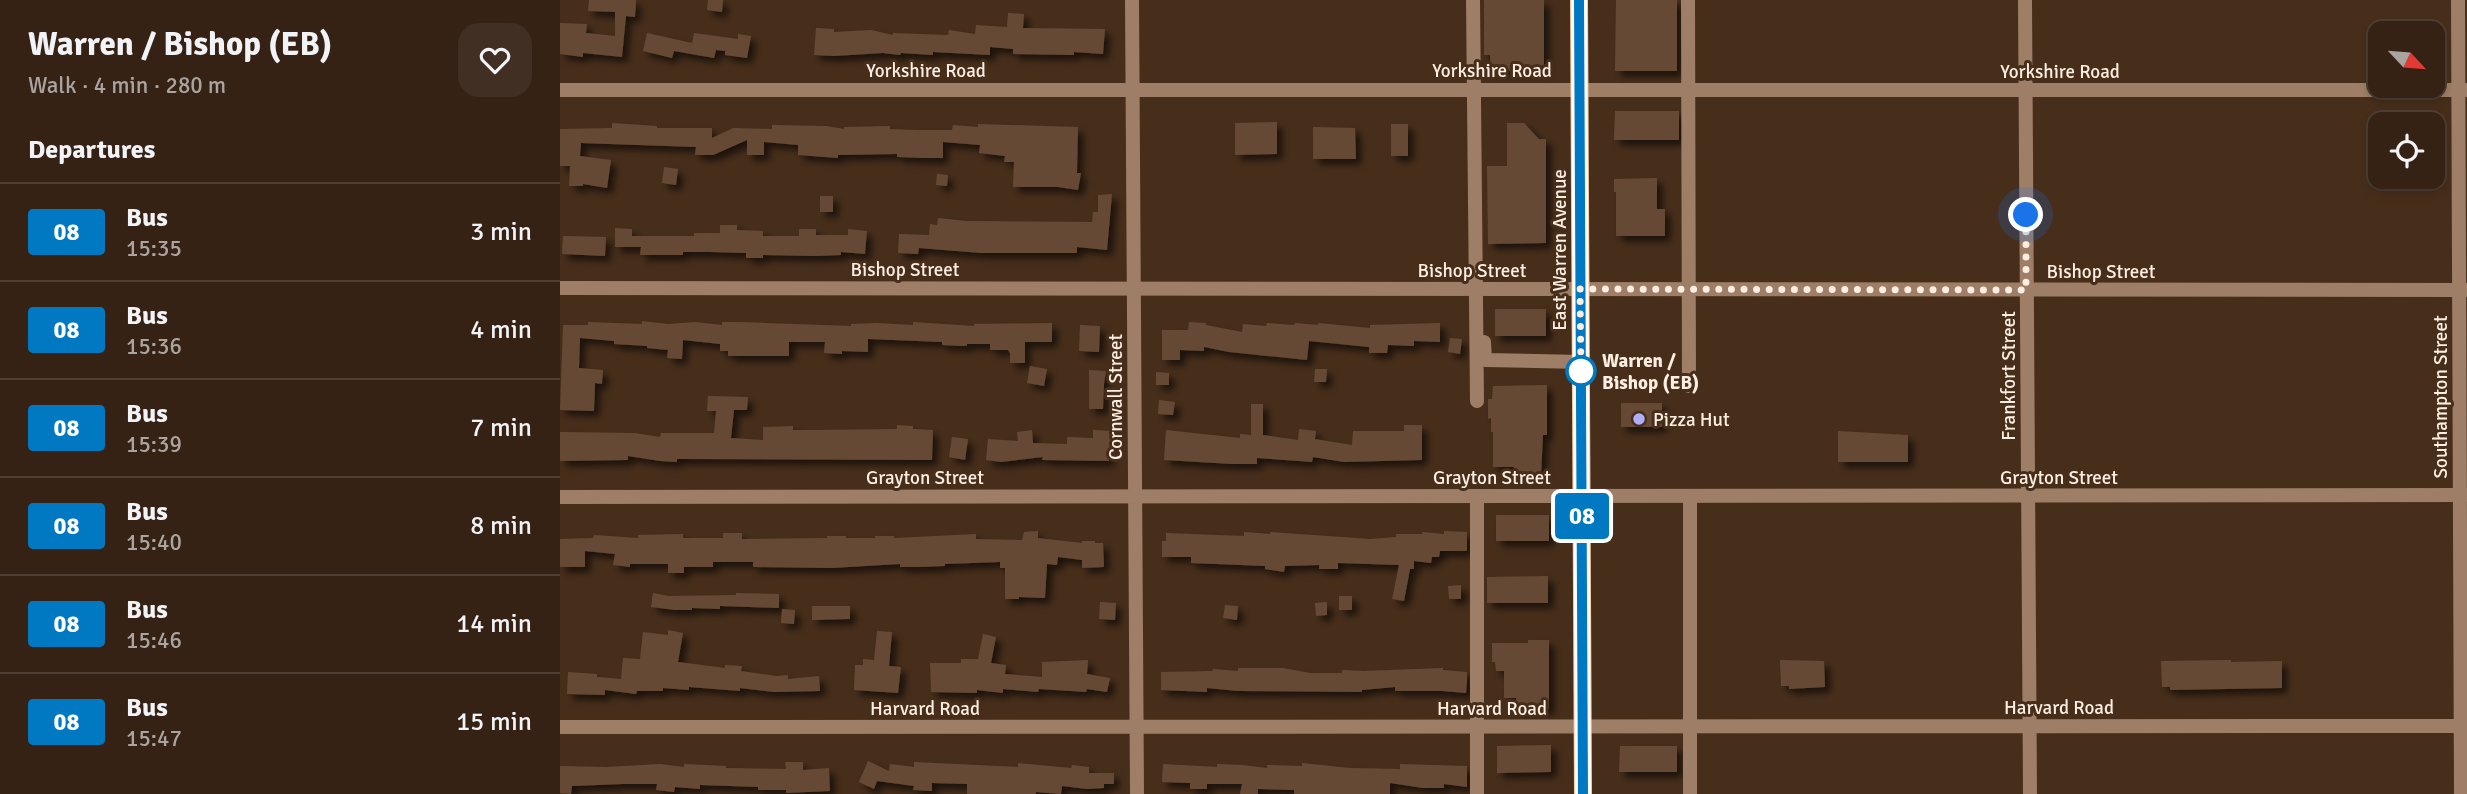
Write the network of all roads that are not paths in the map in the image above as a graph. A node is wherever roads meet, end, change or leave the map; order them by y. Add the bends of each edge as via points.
1 (1132, 0) edge
2 (1474, 0) edge
3 (1579, 0) edge
4 (1688, 0) edge
5 (2025, 0) edge
6 (2458, 0) edge
7 (560, 90) edge
8 (1133, 90) junction
9 (1473, 90) junction
10 (1579, 90) junction
11 (1688, 90) junction
12 (2026, 90) junction
13 (2463, 90) edge
14 (560, 288) edge
15 (1134, 289) junction
16 (1479, 289) junction
17 (1580, 289) junction
18 (1688, 290) junction
19 (2026, 290) junction
20 (2463, 290) edge
21 (1581, 362) junction
22 (1689, 386) dead end
23 (1477, 401) dead end
24 (2463, 495) edge
25 (1135, 496) junction
26 (1477, 496) junction
27 (1582, 496) junction
28 (1690, 496) junction
29 (2028, 496) junction
30 (560, 497) edge
31 (1690, 726) junction
32 (2464, 726) edge
33 (560, 727) edge
34 (1136, 727) junction
35 (1476, 727) junction
36 (1583, 727) junction
37 (2029, 727) junction
38 (1137, 794) edge
39 (1477, 794) edge
40 (1583, 794) edge
41 (1690, 794) edge
42 (2030, 794) edge
43 (2461, 794) edge

1 - 8 street, Cornwall Street
2 - 9 street
3 - 10 main road, East Warren Avenue
4 - 11 street
5 - 12 street, Frankfort Street
6 - 13 street, Southampton Street
7 - 8 street, Yorkshire Road
8 - 9 street, Yorkshire Road
8 - 15 street, Cornwall Street
9 - 10 street, Yorkshire Road
9 - 16 street
10 - 11 street, Yorkshire Road
10 - 17 main road, East Warren Avenue
11 - 12 street, Yorkshire Road
11 - 18 street
12 - 13 street, Yorkshire Road
12 - 19 street, Frankfort Street
13 - 20 street, Southampton Street
14 - 15 street, Bishop Street
15 - 16 street, Bishop Street
15 - 25 street, Cornwall Street
16 - 17 street, Bishop Street
16 - 21 street via 1485,360
16 - 23 street
17 - 18 street, Bishop Street
17 - 21 main road, East Warren Avenue
18 - 19 street, Bishop Street
18 - 22 street
19 - 20 street, Bishop Street
19 - 29 street, Frankfort Street
20 - 24 street, Southampton Street
21 - 27 main road, East Warren Avenue
24 - 29 street, Grayton Street
24 - 32 street, Southampton Street
25 - 26 street, Grayton Street
25 - 30 street, Grayton Street
25 - 34 street, Cornwall Street
26 - 27 street, Grayton Street
26 - 35 street
27 - 28 street, Grayton Street
27 - 36 main road, East Warren Avenue
28 - 29 street, Grayton Street
28 - 31 street
29 - 37 street, Frankfort Street
31 - 36 street, Harvard Road
31 - 37 street, Harvard Road
31 - 41 street
32 - 37 street, Harvard Road
32 - 43 street, Southampton Street
33 - 34 street, Harvard Road
34 - 35 street, Harvard Road
34 - 38 street, Cornwall Street
35 - 36 street, Harvard Road
35 - 39 street
36 - 40 main road, East Warren Avenue
37 - 42 street, Frankfort Street

